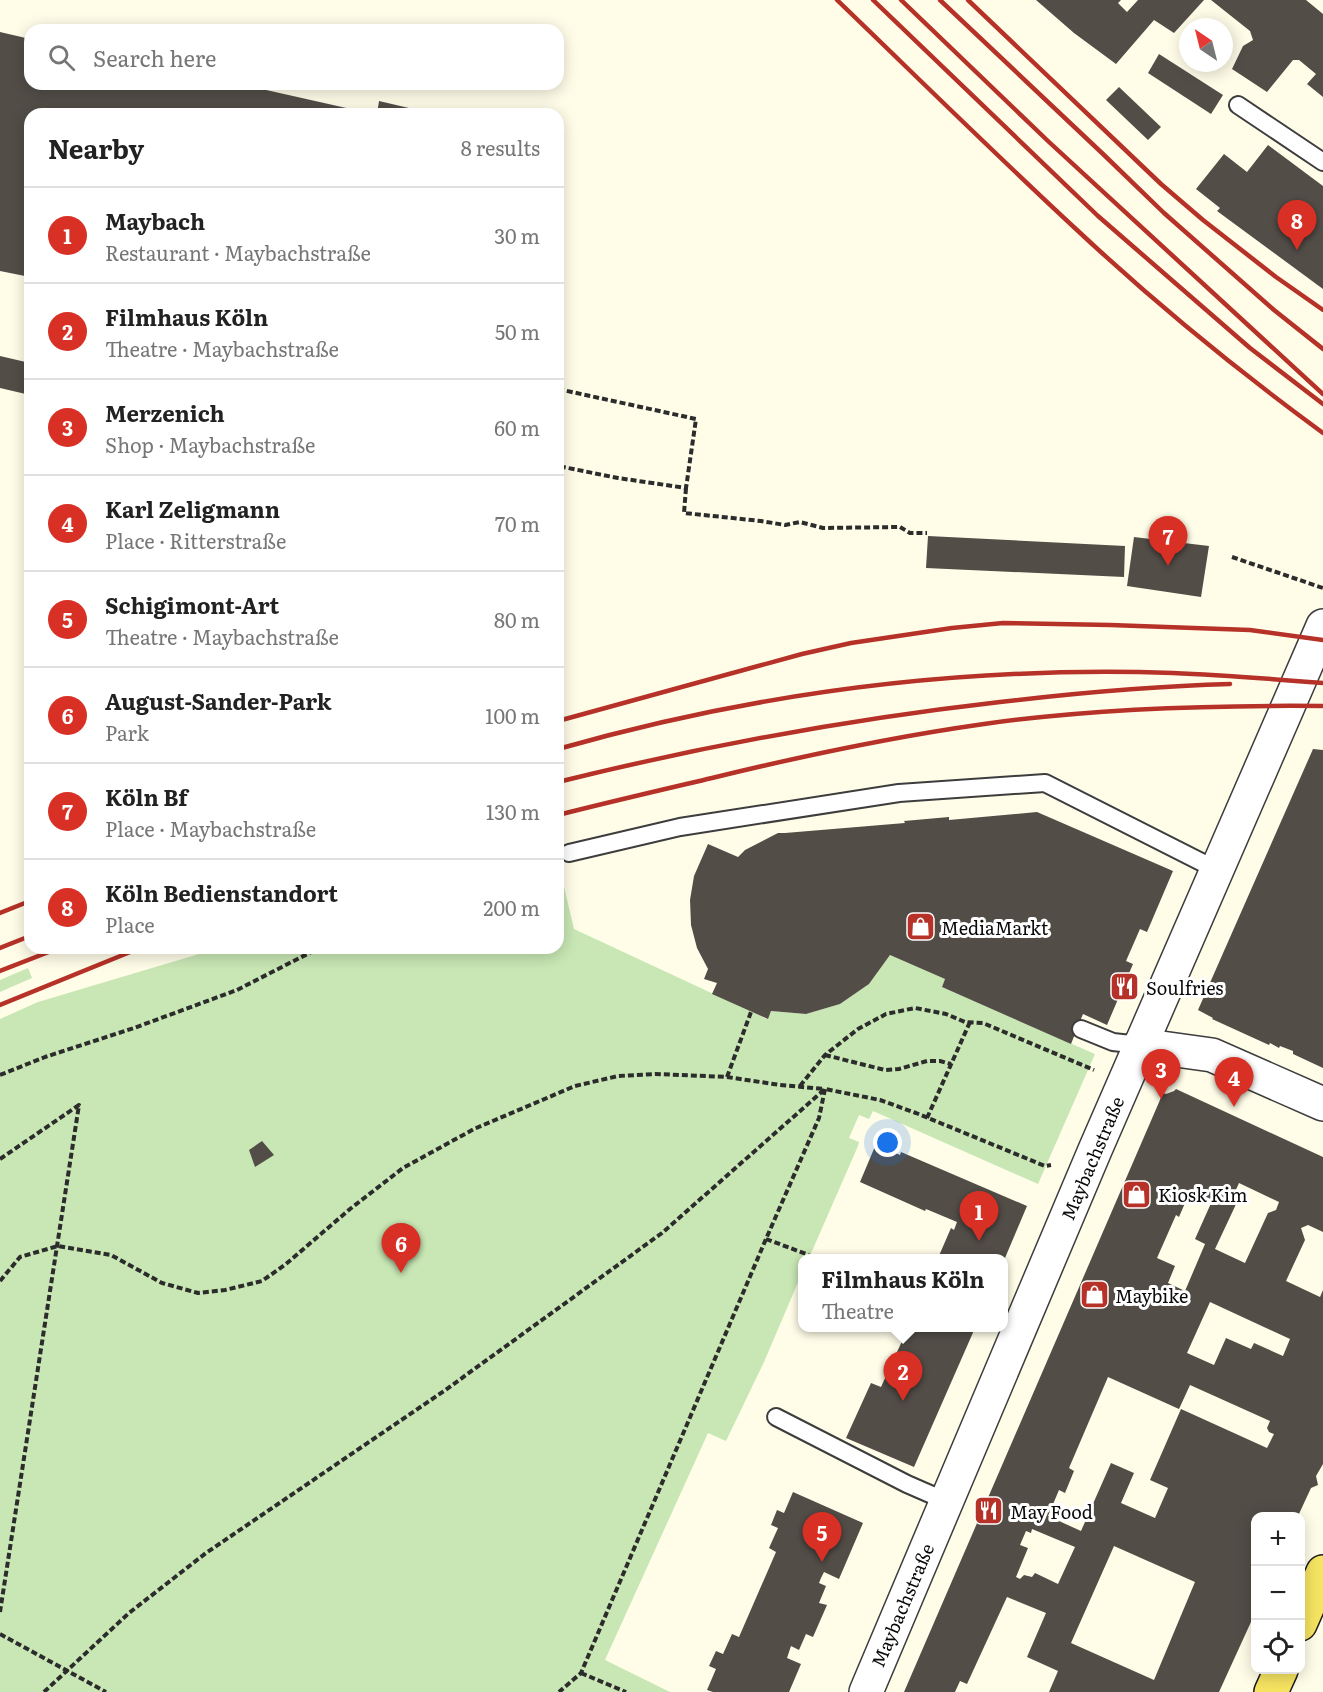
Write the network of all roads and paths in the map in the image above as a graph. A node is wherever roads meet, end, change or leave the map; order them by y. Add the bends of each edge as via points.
1 (1238, 105) dead end
2 (1323, 162) edge
3 (564, 390) edge
4 (564, 467) edge
5 (686, 488) junction
6 (927, 533) dead end
7 (1232, 557) dead end
8 (1323, 588) edge
9 (1323, 626) edge
10 (569, 853) dead end
11 (1217, 870) junction
12 (307, 954) edge
13 (751, 1012) dead end
14 (970, 1022) junction
15 (1082, 1029) dead end
16 (1140, 1045) junction
17 (825, 1054) junction
18 (951, 1064) junction
19 (0, 1075) edge
20 (727, 1077) junction
21 (1124, 1082) junction
22 (799, 1086) junction
23 (825, 1089) junction
24 (1323, 1104) edge
25 (927, 1118) junction
26 (0, 1159) edge
27 (1046, 1166) dead end
28 (766, 1239) junction
29 (58, 1246) junction
30 (806, 1254) edge
31 (0, 1281) edge
32 (776, 1418) dead end
33 (946, 1501) junction
34 (1323, 1572) edge
35 (0, 1612) edge
36 (1302, 1620) edge
37 (0, 1634) edge
38 (67, 1670) junction
39 (581, 1673) junction
40 (1279, 1674) edge
41 (44, 1692) edge
42 (106, 1692) edge
43 (560, 1692) edge
44 (626, 1692) edge
45 (866, 1692) edge
46 (1271, 1692) edge

1 - 2 lane
3 - 5 path via 696,419
4 - 5 path
5 - 6 path via 684,513 785,525 800,522 823,528 900,527 910,533
7 - 8 path
9 - 11 street, Maybachstraße
10 - 11 lane via 680,828 899,792 1045,783
11 - 16 street, Maybachstraße
12 - 19 path via 237,990
13 - 20 path
14 - 17 path via 915,1008 886,1014
14 - 18 path
14 - 21 path via 983,1023
15 - 16 lane via 1113,1042
16 - 21 street, Maybachstraße
16 - 24 street via 1212,1055
17 - 18 path via 885,1070 927,1061
17 - 22 path
18 - 25 path
20 - 22 path
20 - 29 path via 618,1077 575,1086 474,1128 403,1168 262,1281 198,1293 162,1283 111,1255
21 - 33 street, Maybachstraße
22 - 23 path
23 - 25 path via 880,1100
23 - 28 path via 819,1118
23 - 38 path via 662,1233 435,1398 206,1553 129,1613
25 - 27 path
26 - 29 path via 79,1105
28 - 30 path
28 - 39 path
29 - 31 path via 20,1257
29 - 35 path
32 - 33 lane
33 - 45 street, Maybachstraße
34 - 36 main road
37 - 38 path
38 - 41 path
38 - 42 path
39 - 43 path
39 - 44 path
40 - 46 main road

